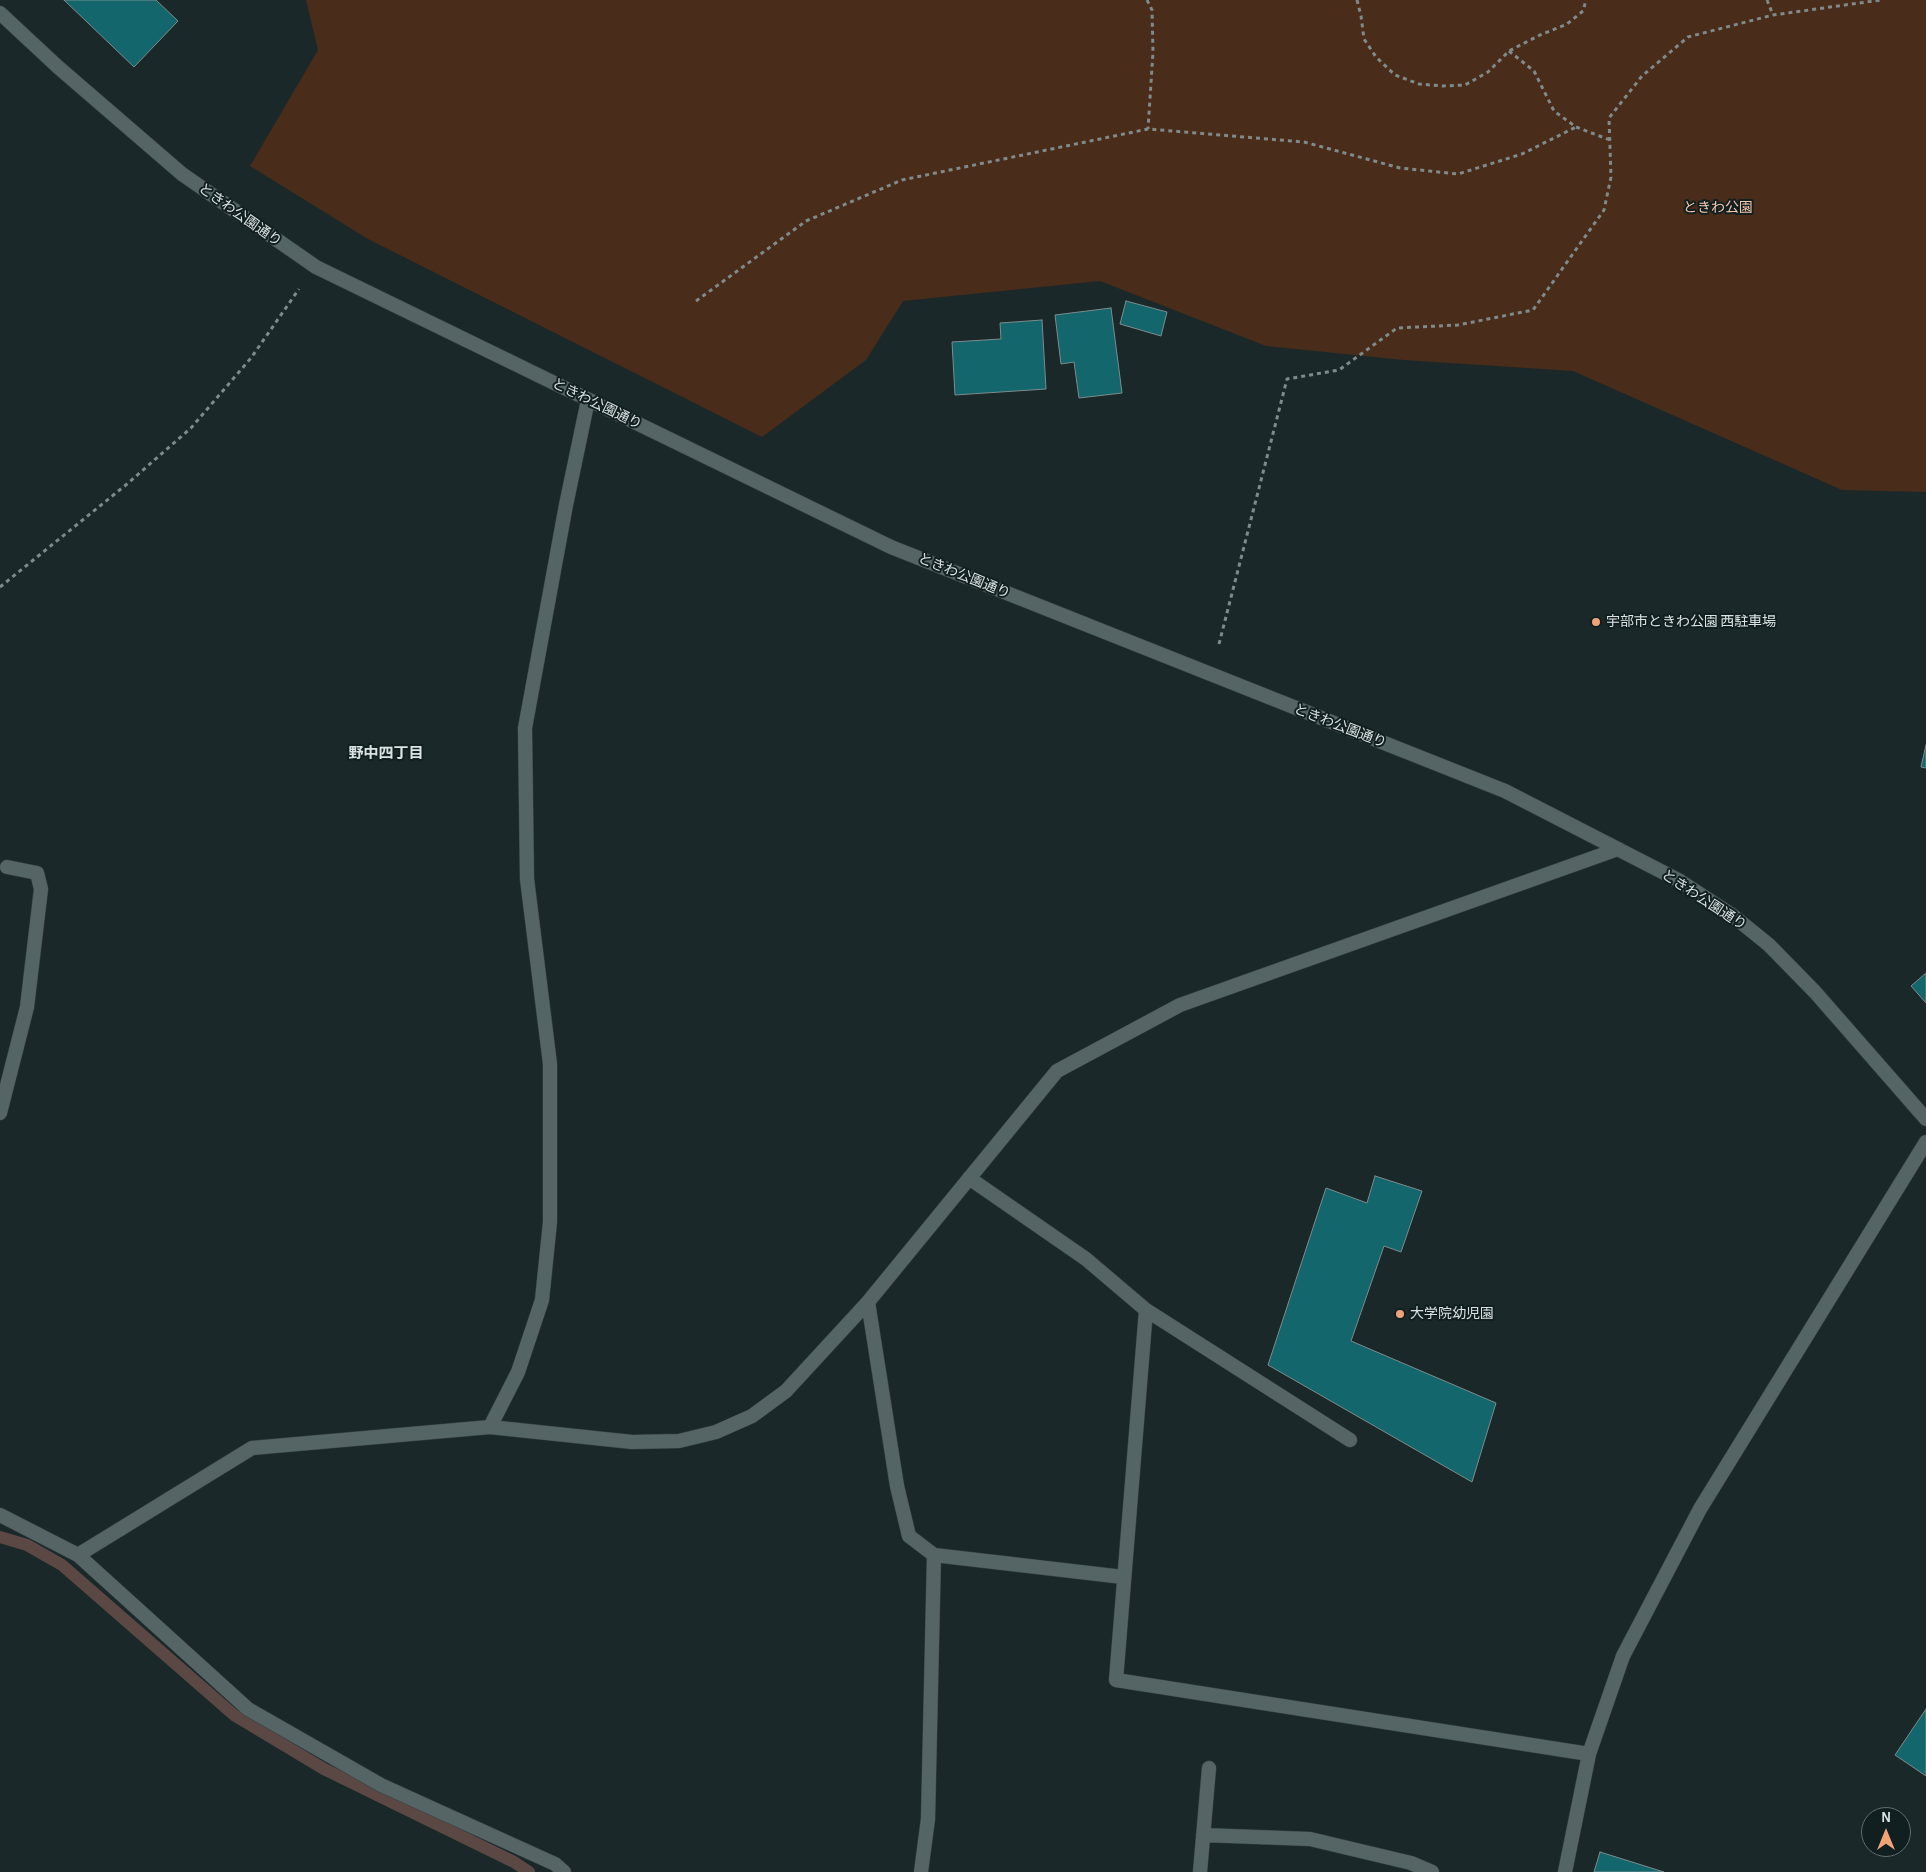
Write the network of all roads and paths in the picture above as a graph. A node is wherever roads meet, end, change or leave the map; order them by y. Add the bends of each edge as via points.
1 (1147, 0) edge
2 (1356, 0) edge
3 (1586, 0) edge
4 (1767, 0) edge
5 (1881, 0) edge
6 (0, 13) edge
7 (1773, 15) junction
8 (1509, 52) junction
9 (1576, 127) junction
10 (1148, 128) junction
11 (1610, 140) junction
12 (316, 267) junction
13 (696, 301) dead end
14 (588, 400) junction
15 (0, 587) edge
16 (1219, 644) dead end
17 (1618, 849) junction
18 (7, 867) dead end
19 (0, 1113) edge
20 (1926, 1119) edge
21 (1926, 1142) edge
22 (969, 1178) junction
23 (868, 1302) junction
24 (1146, 1310) junction
25 (490, 1427) junction
26 (1350, 1440) dead end
27 (0, 1515) edge
28 (78, 1555) junction
29 (934, 1555) junction
30 (1124, 1577) junction
31 (1589, 1754) junction
32 (1209, 1768) dead end
33 (1203, 1835) junction
34 (564, 1872) edge
35 (921, 1872) edge
36 (1200, 1872) edge
37 (1432, 1872) edge
38 (1565, 1872) edge

1 - 10 path via 1152,10 1153,52
2 - 8 path via 1362,16 1364,39 1376,58 1395,75 1419,84 1466,85 1488,72
3 - 8 path via 1583,11 1567,24
4 - 7 path
5 - 7 path
6 - 12 street, ときわ公園通り via 182,174
7 - 11 path via 1688,37 1642,76 1609,118
8 - 9 path via 1534,71 1554,111
9 - 10 path via 1522,154 1458,174 1400,168 1304,142
9 - 11 path
10 - 13 path via 902,180 806,222
11 - 16 path via 1611,177 1604,210 1533,310 1458,325 1397,328 1339,370 1287,379
12 - 14 street, ときわ公園通り
12 - 15 path via 251,358 190,428 128,484
14 - 17 street, ときわ公園通り via 890,547 1505,790
14 - 25 street via 525,728 527,880 550,1064 549,1232 542,1300 518,1372
17 - 20 street, ときわ公園通り via 1688,886 1769,945 1815,992
17 - 22 street via 1180,1005 1057,1071
18 - 19 street via 37,873 41,890 27,1007
21 - 31 street via 1700,1509 1623,1656
22 - 23 street
22 - 24 street via 1086,1259
23 - 25 street via 786,1391 752,1416 716,1432 679,1441 632,1442
23 - 29 street via 897,1486 909,1536
24 - 26 street
24 - 30 street
25 - 28 street via 252,1448
27 - 28 street
28 - 34 street via 248,1710 381,1785 555,1864
29 - 30 street
29 - 35 street via 928,1819
30 - 31 street via 1116,1680
31 - 38 street
32 - 33 street
33 - 36 street
33 - 37 street via 1310,1839 1411,1863

